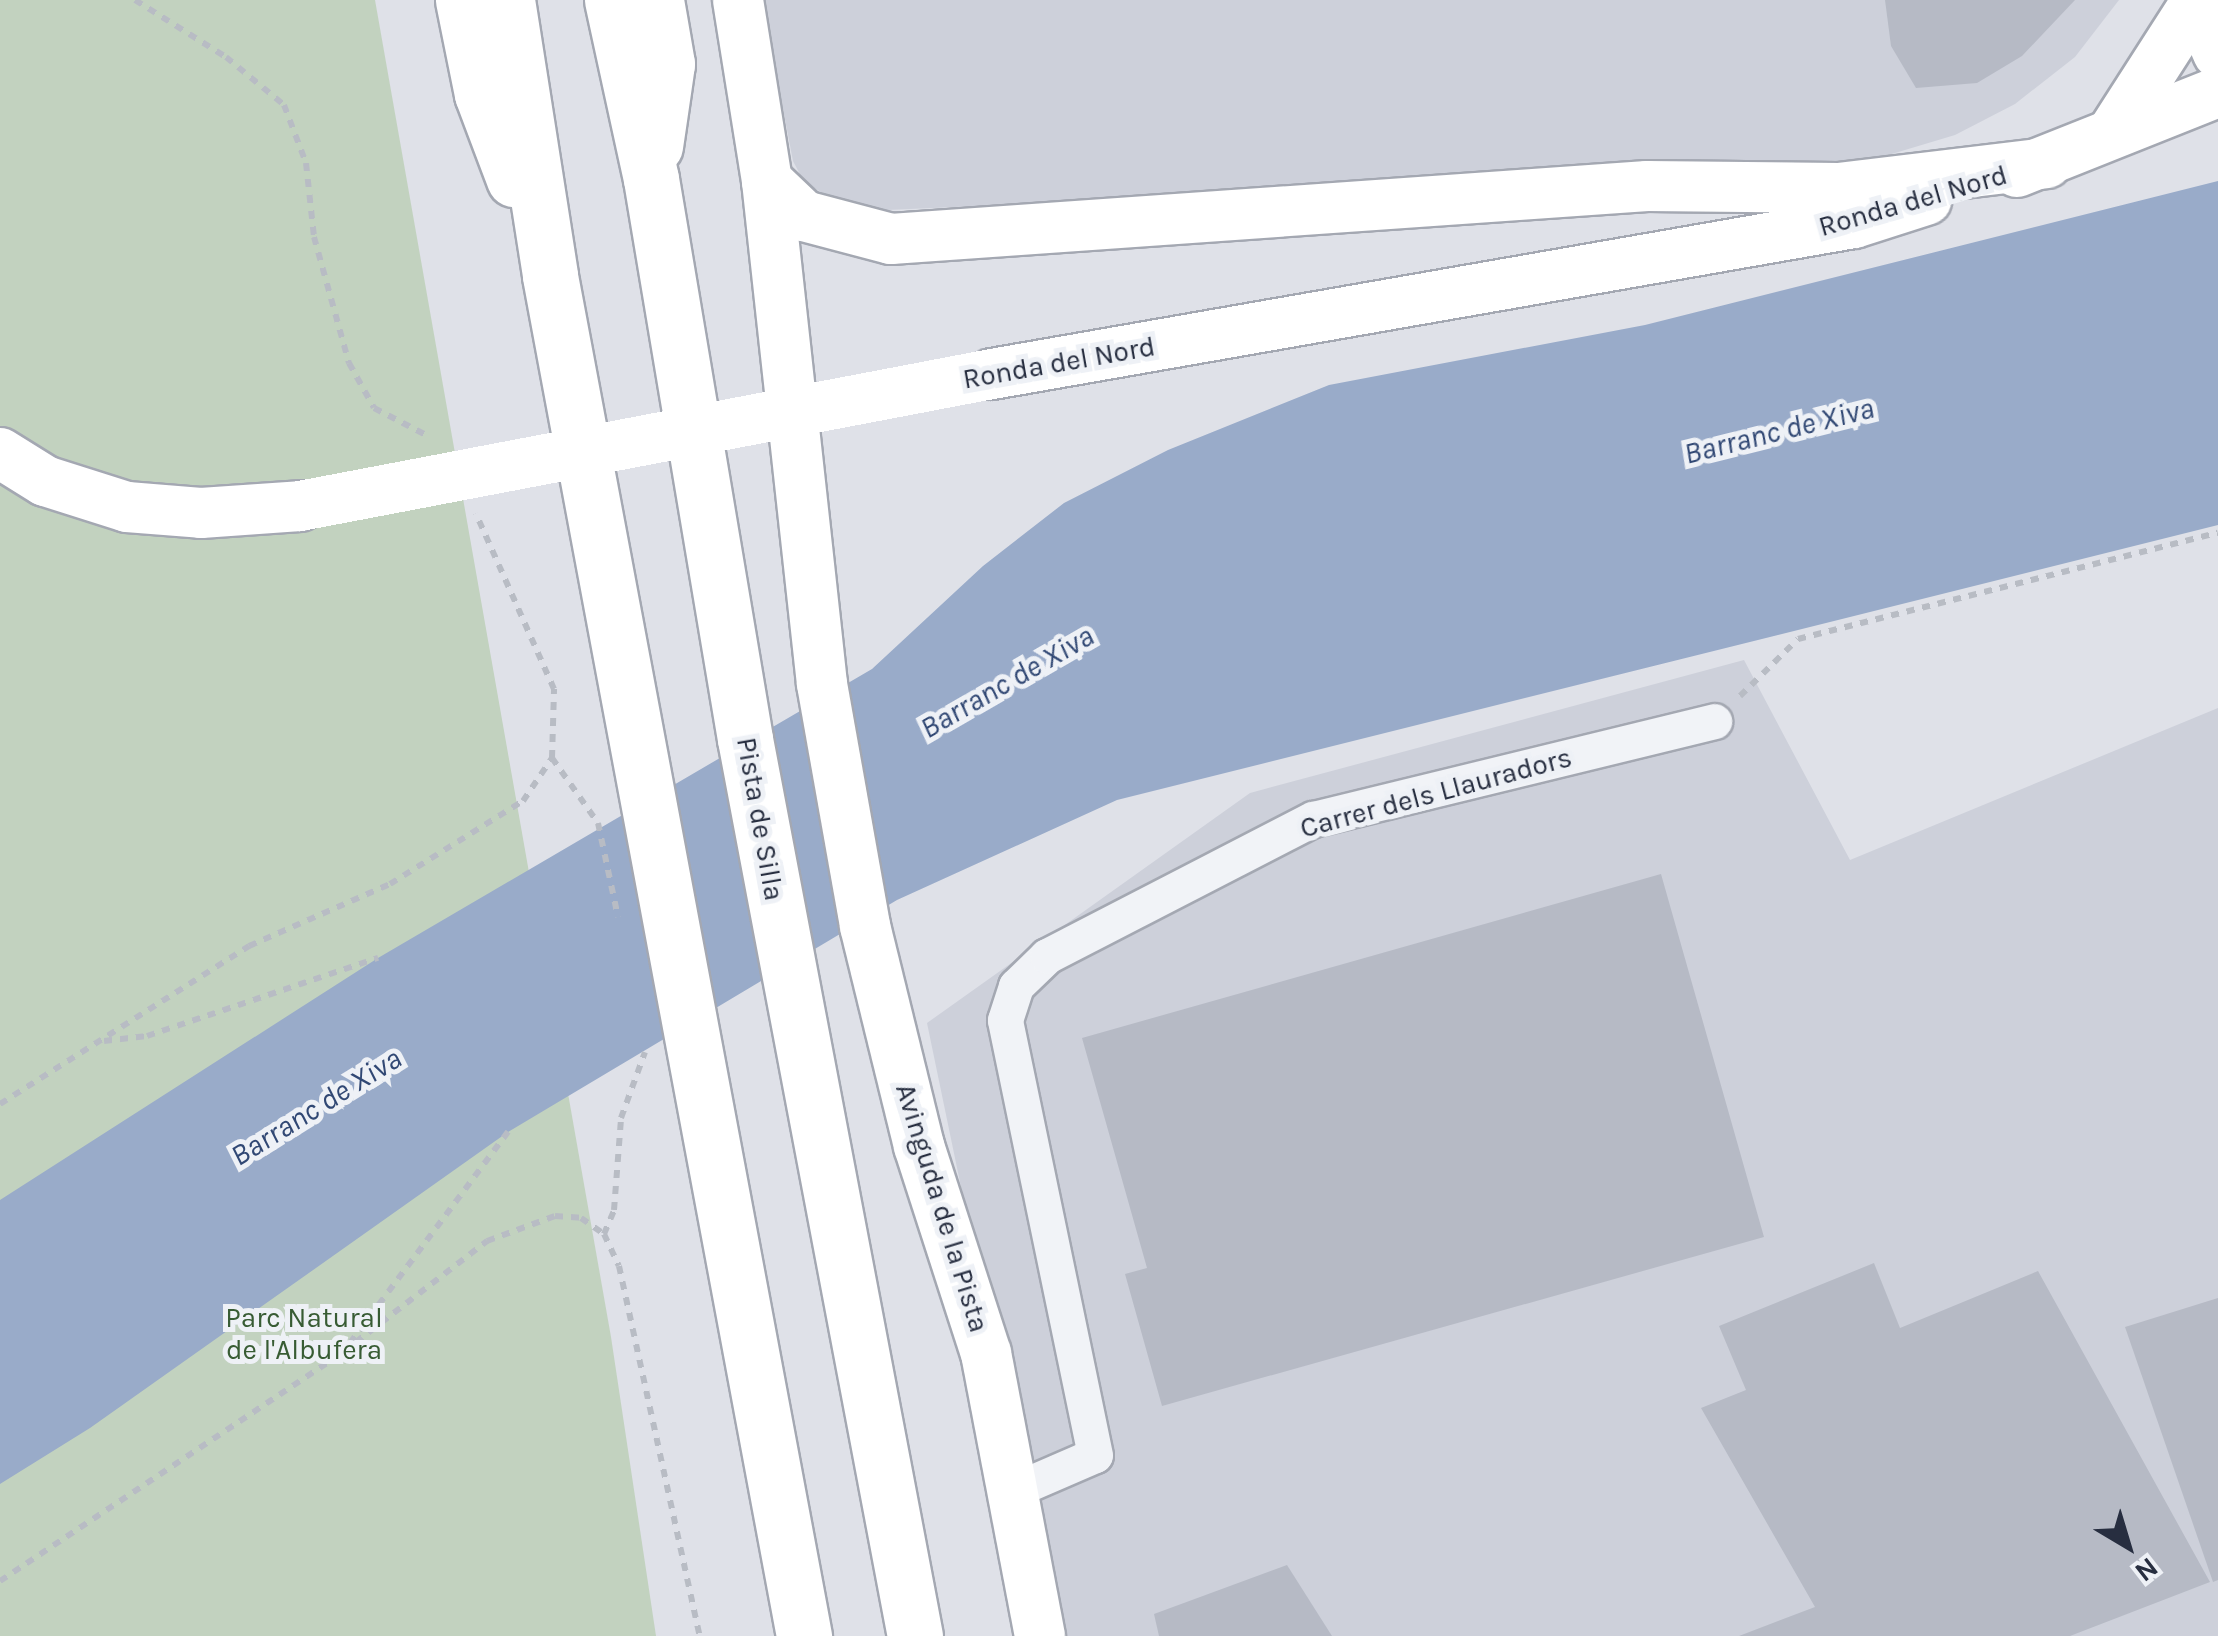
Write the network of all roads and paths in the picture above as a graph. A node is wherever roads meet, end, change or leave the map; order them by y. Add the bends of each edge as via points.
1 (135, 0) edge
2 (463, 0) edge
3 (507, 0) edge
4 (612, 0) edge
5 (656, 0) edge
6 (738, 0) edge
7 (2195, 2) edge
8 (2218, 53) edge
9 (2218, 92) edge
10 (2114, 130) junction
11 (2046, 163) junction
12 (650, 179) junction
13 (767, 181) junction
14 (550, 276) junction
15 (445, 445) dead end
16 (0, 453) edge
17 (468, 497) dead end
18 (2218, 533) edge
19 (1714, 721) joint
20 (552, 758) junction
21 (598, 823) dead end
22 (378, 958) dead end
23 (103, 1041) junction
24 (669, 1052) junction
25 (0, 1104) edge
26 (508, 1132) dead end
27 (604, 1234) junction
28 (343, 1352) junction
29 (1012, 1491) junction
30 (0, 1581) edge
31 (700, 1636) edge
32 (804, 1636) edge
33 (914, 1636) edge
34 (1040, 1636) edge

1 - 15 path via 226,57 284,105 306,163 314,237 349,363 374,408
2 - 14 highway via 482,94
3 - 14 highway
4 - 12 highway, Pista de Silla
5 - 12 highway via 667,64
6 - 13 street, Avinguda de la Pista
7 - 8 street
7 - 10 street
9 - 10 street, Ronda del Nord
10 - 11 street, Ronda del Nord
11 - 13 street via 1838,188 1647,186 891,239 804,216
11 - 16 street, Ronda del Nord, bridge via 1854,223 992,374 300,506 201,513 127,506 45,481
12 - 33 highway, Pista de Silla via 745,739
13 - 29 street, Avinguda de la Pista via 822,684 865,926 919,1146 986,1352
14 - 24 highway via 646,794
17 - 20 path via 554,689
18 - 19 path via 1798,638
19 - 29 street, Carrer dels Llauradors via 1313,820 1048,956 1016,986 1005,1020 1095,1456
20 - 21 path
20 - 23 path via 523,801 506,812 390,884 249,946
22 - 23 path via 147,1036
23 - 25 path
24 - 27 path via 621,1118 614,1210
24 - 32 highway
26 - 28 path
27 - 28 path via 581,1218 555,1216 487,1241
27 - 31 path via 618,1266
28 - 30 path
29 - 34 street, Avinguda de la Pista

